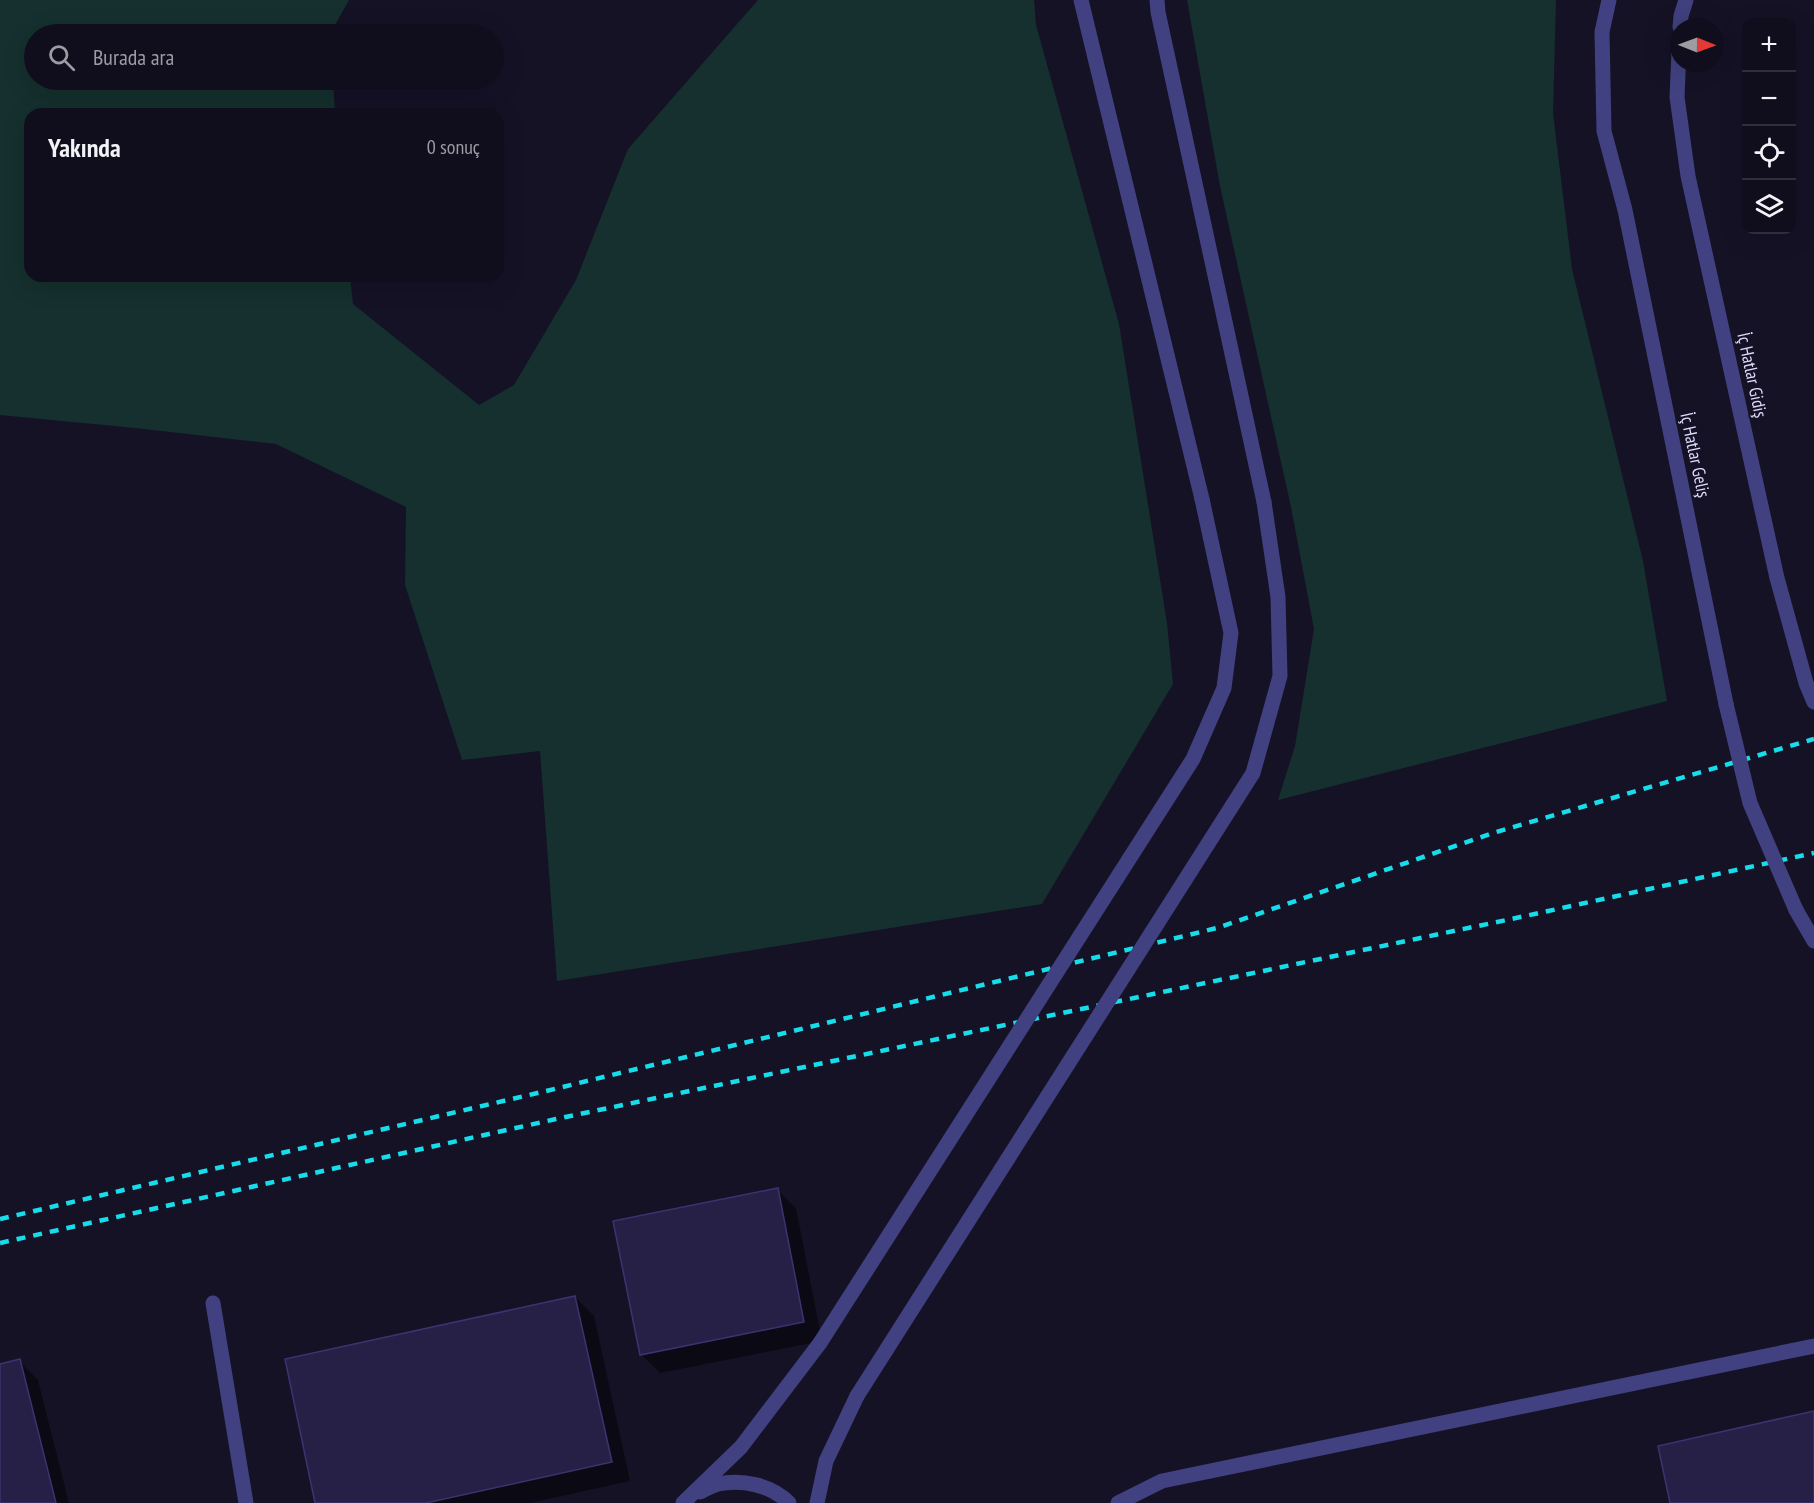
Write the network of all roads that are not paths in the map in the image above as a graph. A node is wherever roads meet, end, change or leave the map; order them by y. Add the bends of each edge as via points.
1 (1081, 0) edge
2 (1157, 0) edge
3 (1609, 0) edge
4 (1686, 0) edge
5 (1681, 18) edge
6 (1678, 72) edge
7 (1814, 702) edge
8 (1797, 910) junction
9 (1814, 918) edge
10 (1814, 927) edge
11 (1814, 941) edge
12 (213, 1302) dead end
13 (1814, 1346) edge
14 (246, 1503) edge
15 (683, 1503) edge
16 (789, 1503) edge
17 (817, 1503) edge
18 (1118, 1503) edge

1 - 15 street, bridge via 1231,633 1224,688 1193,759 820,1343 741,1447
2 - 17 street, bridge via 1264,502 1278,597 1280,676 1253,773 857,1396 826,1461
3 - 8 street, İç Hatlar Geliş, bridge via 1602,32 1604,131 1625,210 1726,704 1750,803
4 - 5 street
6 - 7 street, İç Hatlar Gidiş via 1677,97 1688,176 1777,578
8 - 9 street
8 - 10 street, İç Hatlar Geliş
8 - 11 street
12 - 14 street
13 - 18 street via 1162,1481
15 - 16 street via 717,1484 740,1482 763,1487

